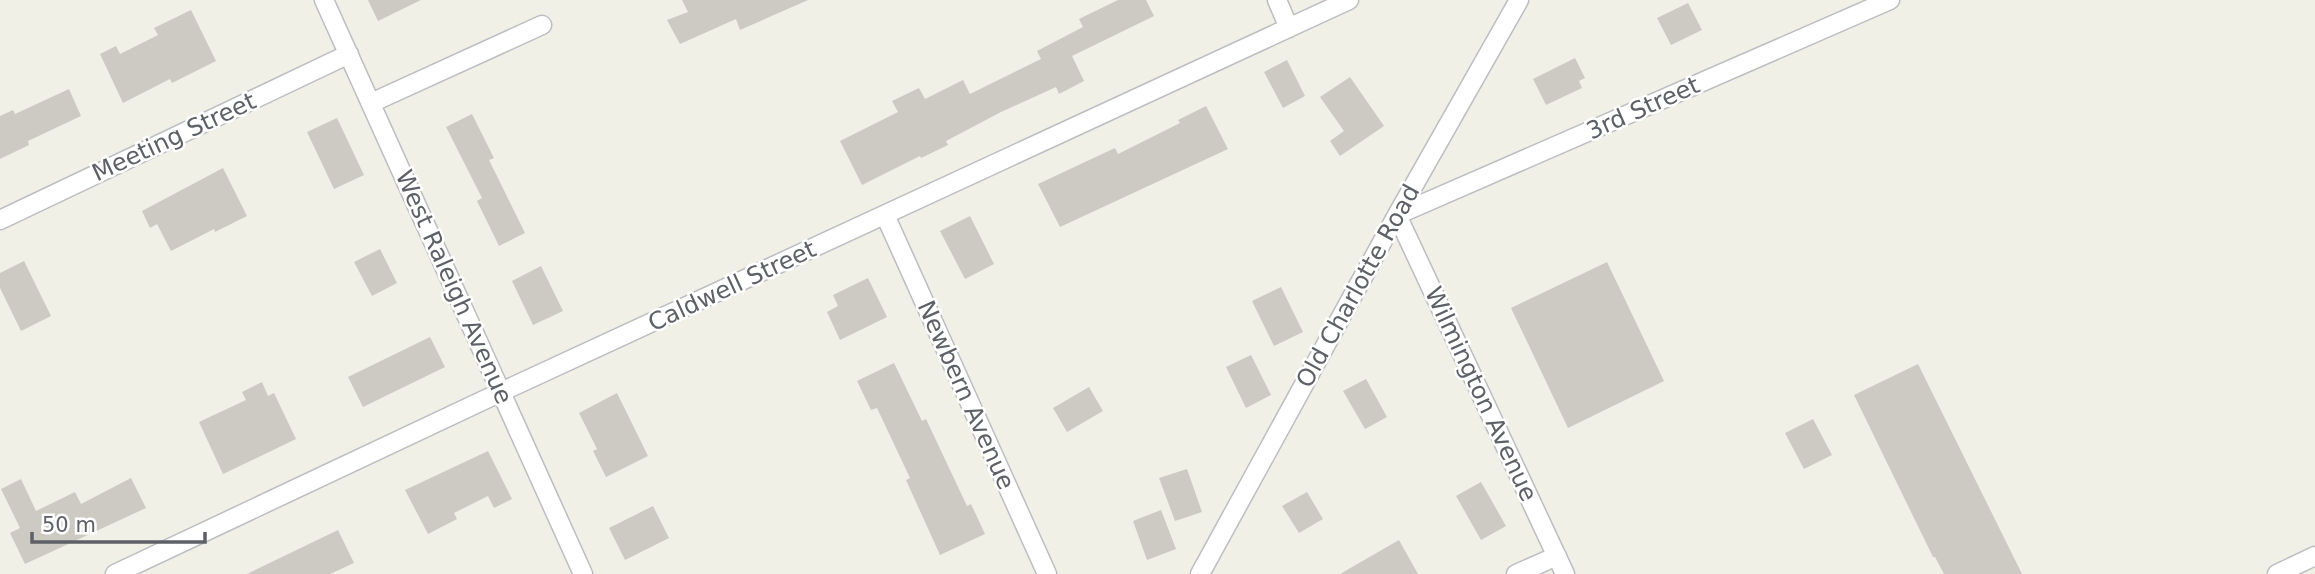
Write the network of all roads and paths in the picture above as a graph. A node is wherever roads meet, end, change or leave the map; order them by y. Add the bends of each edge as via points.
1 (324, 0) edge
2 (1277, 0) edge
3 (1349, 0) edge
4 (1518, 0) edge
5 (1890, 0) edge
6 (542, 25) dead end
7 (1289, 28) junction
8 (349, 54) junction
9 (371, 103) junction
10 (885, 215) junction
11 (1397, 215) junction
12 (0, 220) edge
13 (501, 392) junction
14 (1557, 556) junction
15 (2315, 556) edge
16 (116, 574) edge
17 (583, 574) edge
18 (1047, 574) edge
19 (1200, 574) edge
20 (1516, 574) edge
21 (1565, 574) edge
22 (2277, 574) edge

1 - 8 street, West Raleigh Avenue
2 - 7 street
3 - 7 street, Caldwell Street
4 - 11 street, Old Charlotte Road
5 - 11 street, 3rd Street
6 - 9 street
7 - 10 street, Caldwell Street
8 - 9 street, West Raleigh Avenue
8 - 12 street, Meeting Street
9 - 13 street, West Raleigh Avenue
10 - 13 street, Caldwell Street
10 - 18 street, Newbern Avenue
11 - 14 street, Wilmington Avenue
11 - 19 street, Old Charlotte Road
13 - 16 street, Caldwell Street
13 - 17 street, West Raleigh Avenue
14 - 20 street
14 - 21 street, Wilmington Avenue
15 - 22 street

